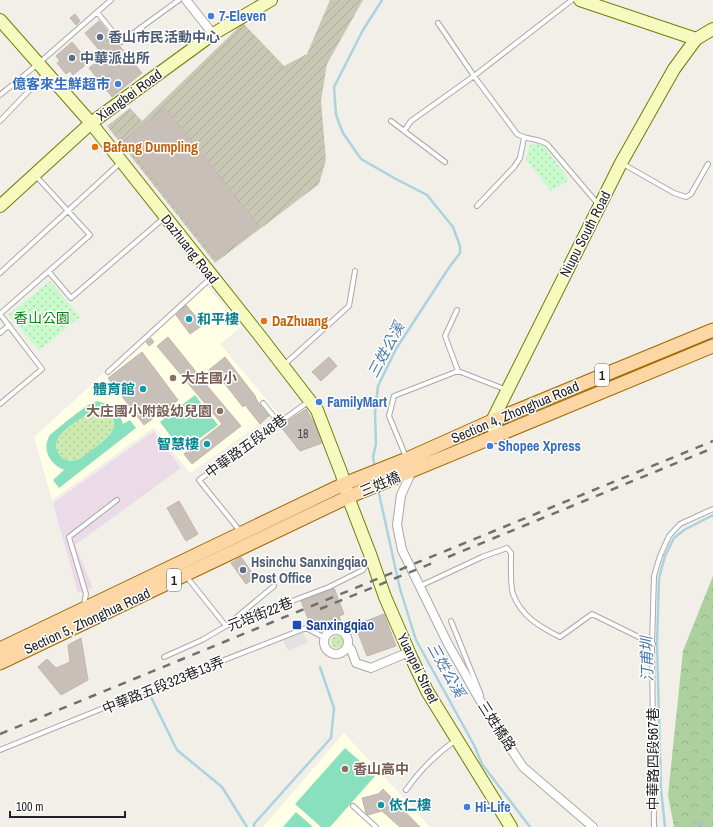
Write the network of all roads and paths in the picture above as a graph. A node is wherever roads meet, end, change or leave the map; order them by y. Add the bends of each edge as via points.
1 (111, 0) edge
2 (179, 0) edge
3 (186, 0) edge
4 (271, 0) edge
5 (572, 0) edge
6 (580, 0) edge
7 (97, 12) junction
8 (0, 20) edge
9 (438, 23) dead end
10 (713, 29) edge
11 (212, 34) junction
12 (696, 39) junction
13 (43, 68) junction
14 (474, 76) junction
15 (0, 95) edge
16 (0, 121) edge
17 (391, 121) dead end
18 (91, 123) junction
19 (404, 131) junction
20 (524, 138) junction
21 (122, 161) junction
22 (445, 162) dead end
23 (621, 163) junction
24 (708, 164) dead end
25 (35, 174) junction
26 (1, 203) edge
27 (477, 206) dead end
28 (599, 206) junction
29 (68, 210) junction
30 (165, 216) junction
31 (355, 271) dead end
32 (49, 272) junction
33 (0, 273) edge
34 (213, 277) junction
35 (457, 310) dead end
36 (0, 314) edge
37 (9, 325) junction
38 (713, 330) edge
39 (0, 333) edge
40 (713, 346) edge
41 (283, 366) junction
42 (458, 371) junction
43 (108, 372) dead end
44 (507, 390) junction
45 (310, 401) junction
46 (263, 403) dead end
47 (0, 404) edge
48 (492, 421) junction
49 (279, 423) junction
50 (496, 437) junction
51 (409, 464) junction
52 (344, 484) junction
53 (348, 497) junction
54 (116, 500) dead end
55 (713, 510) edge
56 (241, 533) junction
57 (370, 554) junction
58 (185, 575) junction
59 (274, 586) dead end
60 (420, 586) junction
61 (83, 609) junction
62 (451, 621) dead end
63 (71, 623) junction
64 (226, 626) junction
65 (325, 638) junction
66 (652, 644) junction
67 (347, 647) junction
68 (0, 649) edge
69 (409, 652) junction
70 (164, 657) dead end
71 (0, 663) edge
72 (482, 705) junction
73 (456, 740) junction
74 (0, 750) edge
75 (406, 790) dead end
76 (353, 806) dead end
77 (376, 827) edge
78 (511, 827) edge
79 (593, 827) edge
80 (654, 827) edge

1 - 7 lane
2 - 7 lane via 121,42
3 - 11 street
4 - 11 street, Xiangbei Road
5 - 14 lane
6 - 12 street
7 - 13 lane
8 - 13 street, Dazhuang Road
9 - 14 lane
10 - 12 street
11 - 18 street, Xiangbei Road
12 - 23 street, Niupu South Road via 674,69
13 - 15 lane
13 - 16 lane
13 - 18 street, Dazhuang Road
14 - 19 lane via 411,121
14 - 20 lane via 517,134
17 - 19 lane
18 - 21 street, Dazhuang Road
18 - 25 street, Xiangbei Road
19 - 22 lane
20 - 27 lane via 520,158 514,167
20 - 28 lane via 547,144
21 - 29 lane
21 - 30 street, Dazhuang Road
23 - 24 lane via 674,193 686,197 691,194
23 - 28 street, Niupu South Road
25 - 26 street, Xiangbei Road
25 - 29 lane
28 - 44 street, Niupu South Road
29 - 32 lane via 90,235
29 - 33 lane
30 - 32 lane via 72,298
30 - 34 street, Dazhuang Road
31 - 41 lane via 349,306
32 - 36 lane
34 - 41 street, Dazhuang Road
34 - 43 lane
35 - 42 lane via 445,336
36 - 37 lane
37 - 39 lane
37 - 47 lane via 42,369
38 - 48 main road, Section 4, Zhonghua Road / 1
40 - 50 main road, Section 4, Zhonghua Road / 1
41 - 45 street, Dazhuang Road
42 - 44 lane
42 - 51 lane via 394,396 389,416
44 - 48 street, Niupu South Road
45 - 49 lane, 中華路五段48巷
45 - 52 street, Dazhuang Road via 316,410
46 - 49 lane
48 - 50 street
48 - 51 main road, Section 4, Zhonghua Road / 1
49 - 56 lane, 中華路五段48巷 via 199,480
50 - 51 main road, Section 4, Zhonghua Road / 1
51 - 52 main road, 三姓橋 / 1
51 - 53 main road, 三姓橋 / 1
51 - 60 street, 三姓橋路 via 400,495 397,525 402,550
52 - 53 street, Dazhuang Road
52 - 56 main road, Section 5, Zhonghua Road / 1
53 - 57 street, Yuanpei Street
53 - 58 main road, Section 5, Zhonghua Road / 1
54 - 61 lane via 69,538 86,594
55 - 66 lane, 中華路四段567巷 via 680,524 669,536 654,576
56 - 61 main road, Section 5, Zhonghua Road / 1
57 - 64 lane, 元培街22巷 via 363,570 329,587
57 - 69 street, Yuanpei Street
58 - 63 main road, Section 5, Zhonghua Road / 1
58 - 64 lane
59 - 64 lane
60 - 66 lane via 482,556 507,548 511,553 512,593 522,612 541,627 560,637 592,614
60 - 72 street, 三姓橋路
61 - 63 main road, Section 5, Zhonghua Road / 1
62 - 72 lane via 483,700
63 - 68 main road, Section 5, Zhonghua Road / 1
63 - 71 main road, Section 5, Zhonghua Road / 1
64 - 70 lane, 元培街22巷
65 - 67 street via 325,646 330,652 342,652
65 - 67 street via 330,632 341,631 348,639
65 - 74 lane, 中華路五段323巷13弄 via 306,628
66 - 80 lane, 中華路四段567巷
67 - 69 street via 351,649 356,663 371,668
69 - 73 street, Yuanpei Street via 427,691
72 - 79 street, 三姓橋路 via 524,767
73 - 75 lane via 440,751
73 - 78 street, Yuanpei Street
76 - 77 lane

